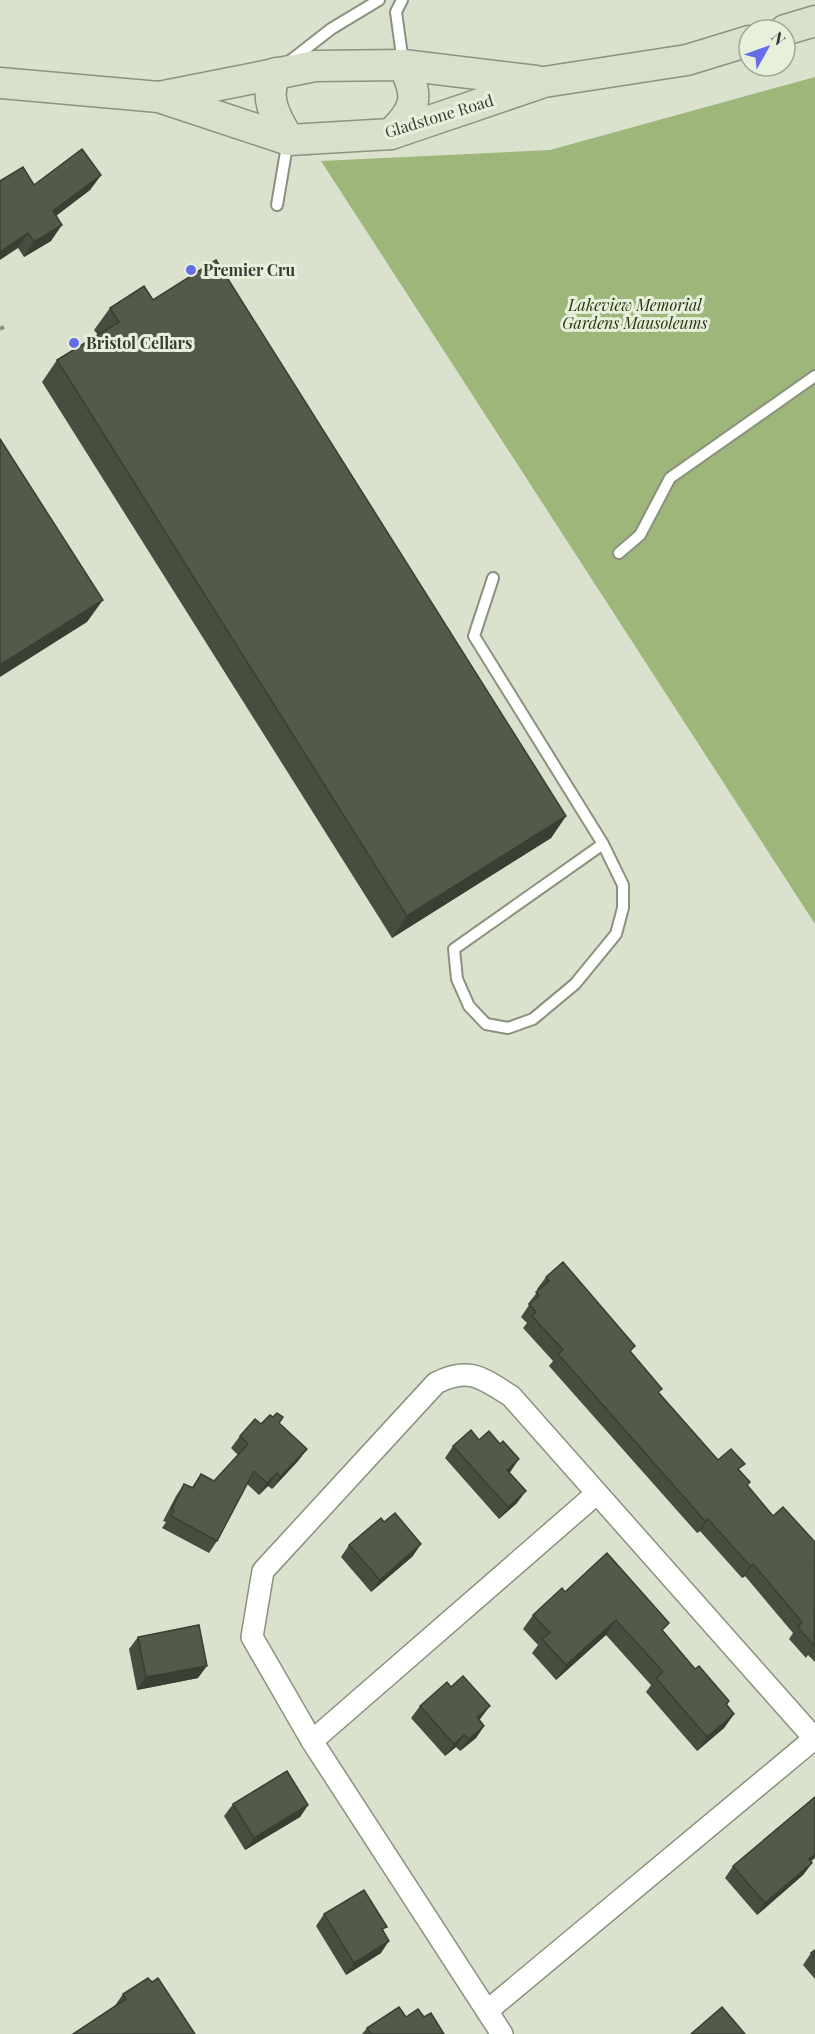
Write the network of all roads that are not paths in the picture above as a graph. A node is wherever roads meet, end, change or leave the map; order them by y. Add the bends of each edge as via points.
1 (379, 0) edge
2 (402, 0) edge
3 (815, 21) edge
4 (797, 26) edge
5 (737, 45) edge
6 (403, 65) junction
7 (276, 73) junction
8 (544, 82) junction
9 (0, 83) edge
10 (159, 97) junction
11 (391, 134) junction
12 (289, 140) junction
13 (277, 205) dead end
14 (815, 376) edge
15 (618, 553) dead end
16 (493, 578) dead end
17 (603, 844) junction
18 (596, 1494) junction
19 (815, 1738) edge
20 (312, 1741) junction
21 (487, 2011) junction
22 (502, 2034) edge

1 - 7 lane via 331,29
2 - 6 lane via 396,12
3 - 4 main road
5 - 8 main road, Gladstone Road via 687,60
6 - 7 main road, Gladstone Road via 315,66
6 - 8 main road, Gladstone Road
6 - 11 main road via 412,81 412,106
7 - 10 main road, Gladstone Road
7 - 12 main road via 269,94 272,110
8 - 11 main road, Gladstone Road
9 - 10 main road, Gladstone Road
10 - 12 main road, Gladstone Road
11 - 12 main road, Gladstone Road
12 - 13 lane
14 - 15 lane via 670,477 640,535
16 - 17 lane via 474,636
17 - 17 lane via 623,885 623,908 616,934 576,984 533,1019 508,1028 486,1024 469,1006 457,979 454,950
18 - 19 street
18 - 20 street
18 - 20 street via 511,1396 482,1378 455,1373 436,1383 262,1571 252,1637
19 - 21 street
20 - 21 street
21 - 22 street

